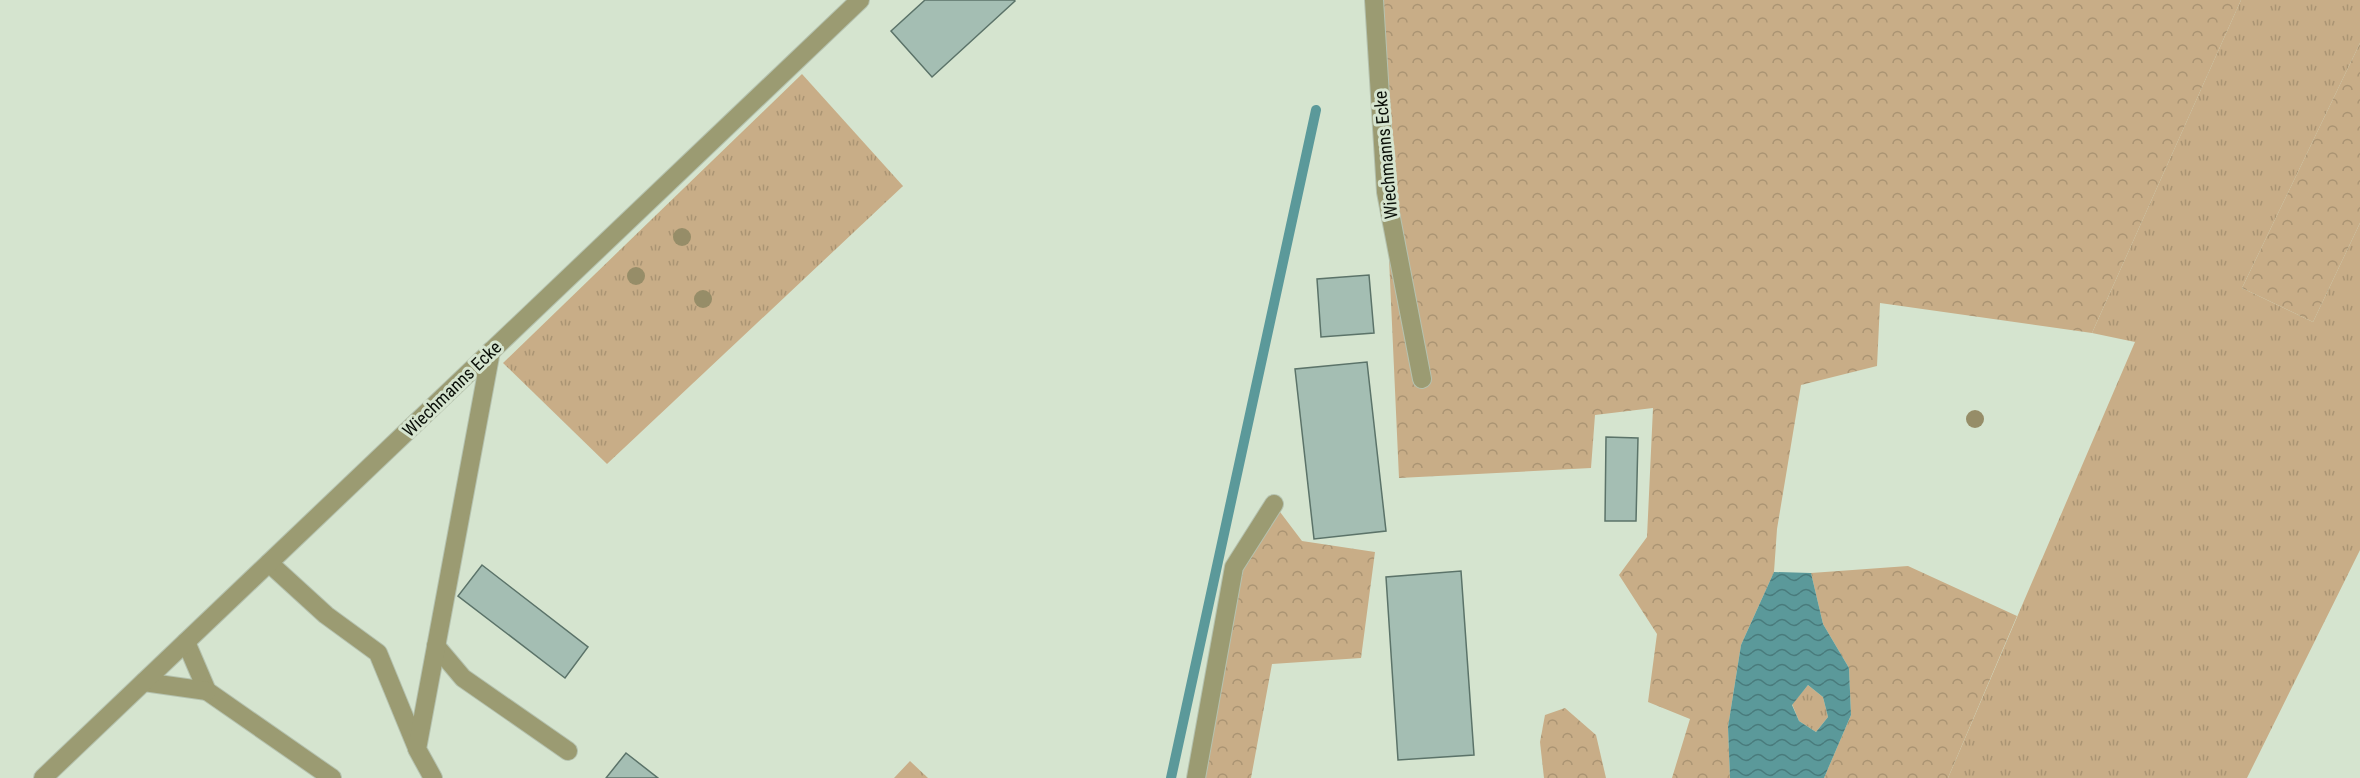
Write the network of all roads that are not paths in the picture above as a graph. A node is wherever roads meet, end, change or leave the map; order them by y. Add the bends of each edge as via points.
1 (860, 0) edge
2 (1374, 0) edge
3 (491, 351) junction
4 (1422, 380) dead end
5 (1274, 504) dead end
6 (269, 563) junction
7 (186, 642) junction
8 (436, 646) junction
9 (144, 682) junction
10 (207, 691) junction
11 (417, 749) junction
12 (568, 751) dead end
13 (44, 778) edge
14 (332, 778) edge
15 (433, 778) edge
16 (1196, 778) edge

1 - 3 street, Wiechmanns Ecke
2 - 4 street, Wiechmanns Ecke via 1386,192
3 - 6 street, Wiechmanns Ecke
3 - 8 street
5 - 16 street via 1234,567
6 - 7 street, Wiechmanns Ecke
6 - 11 street via 327,615 378,653
7 - 9 street, Wiechmanns Ecke
7 - 10 street
8 - 11 street
8 - 12 street via 463,678
9 - 10 street
9 - 13 street, Wiechmanns Ecke
10 - 14 street
11 - 15 street

